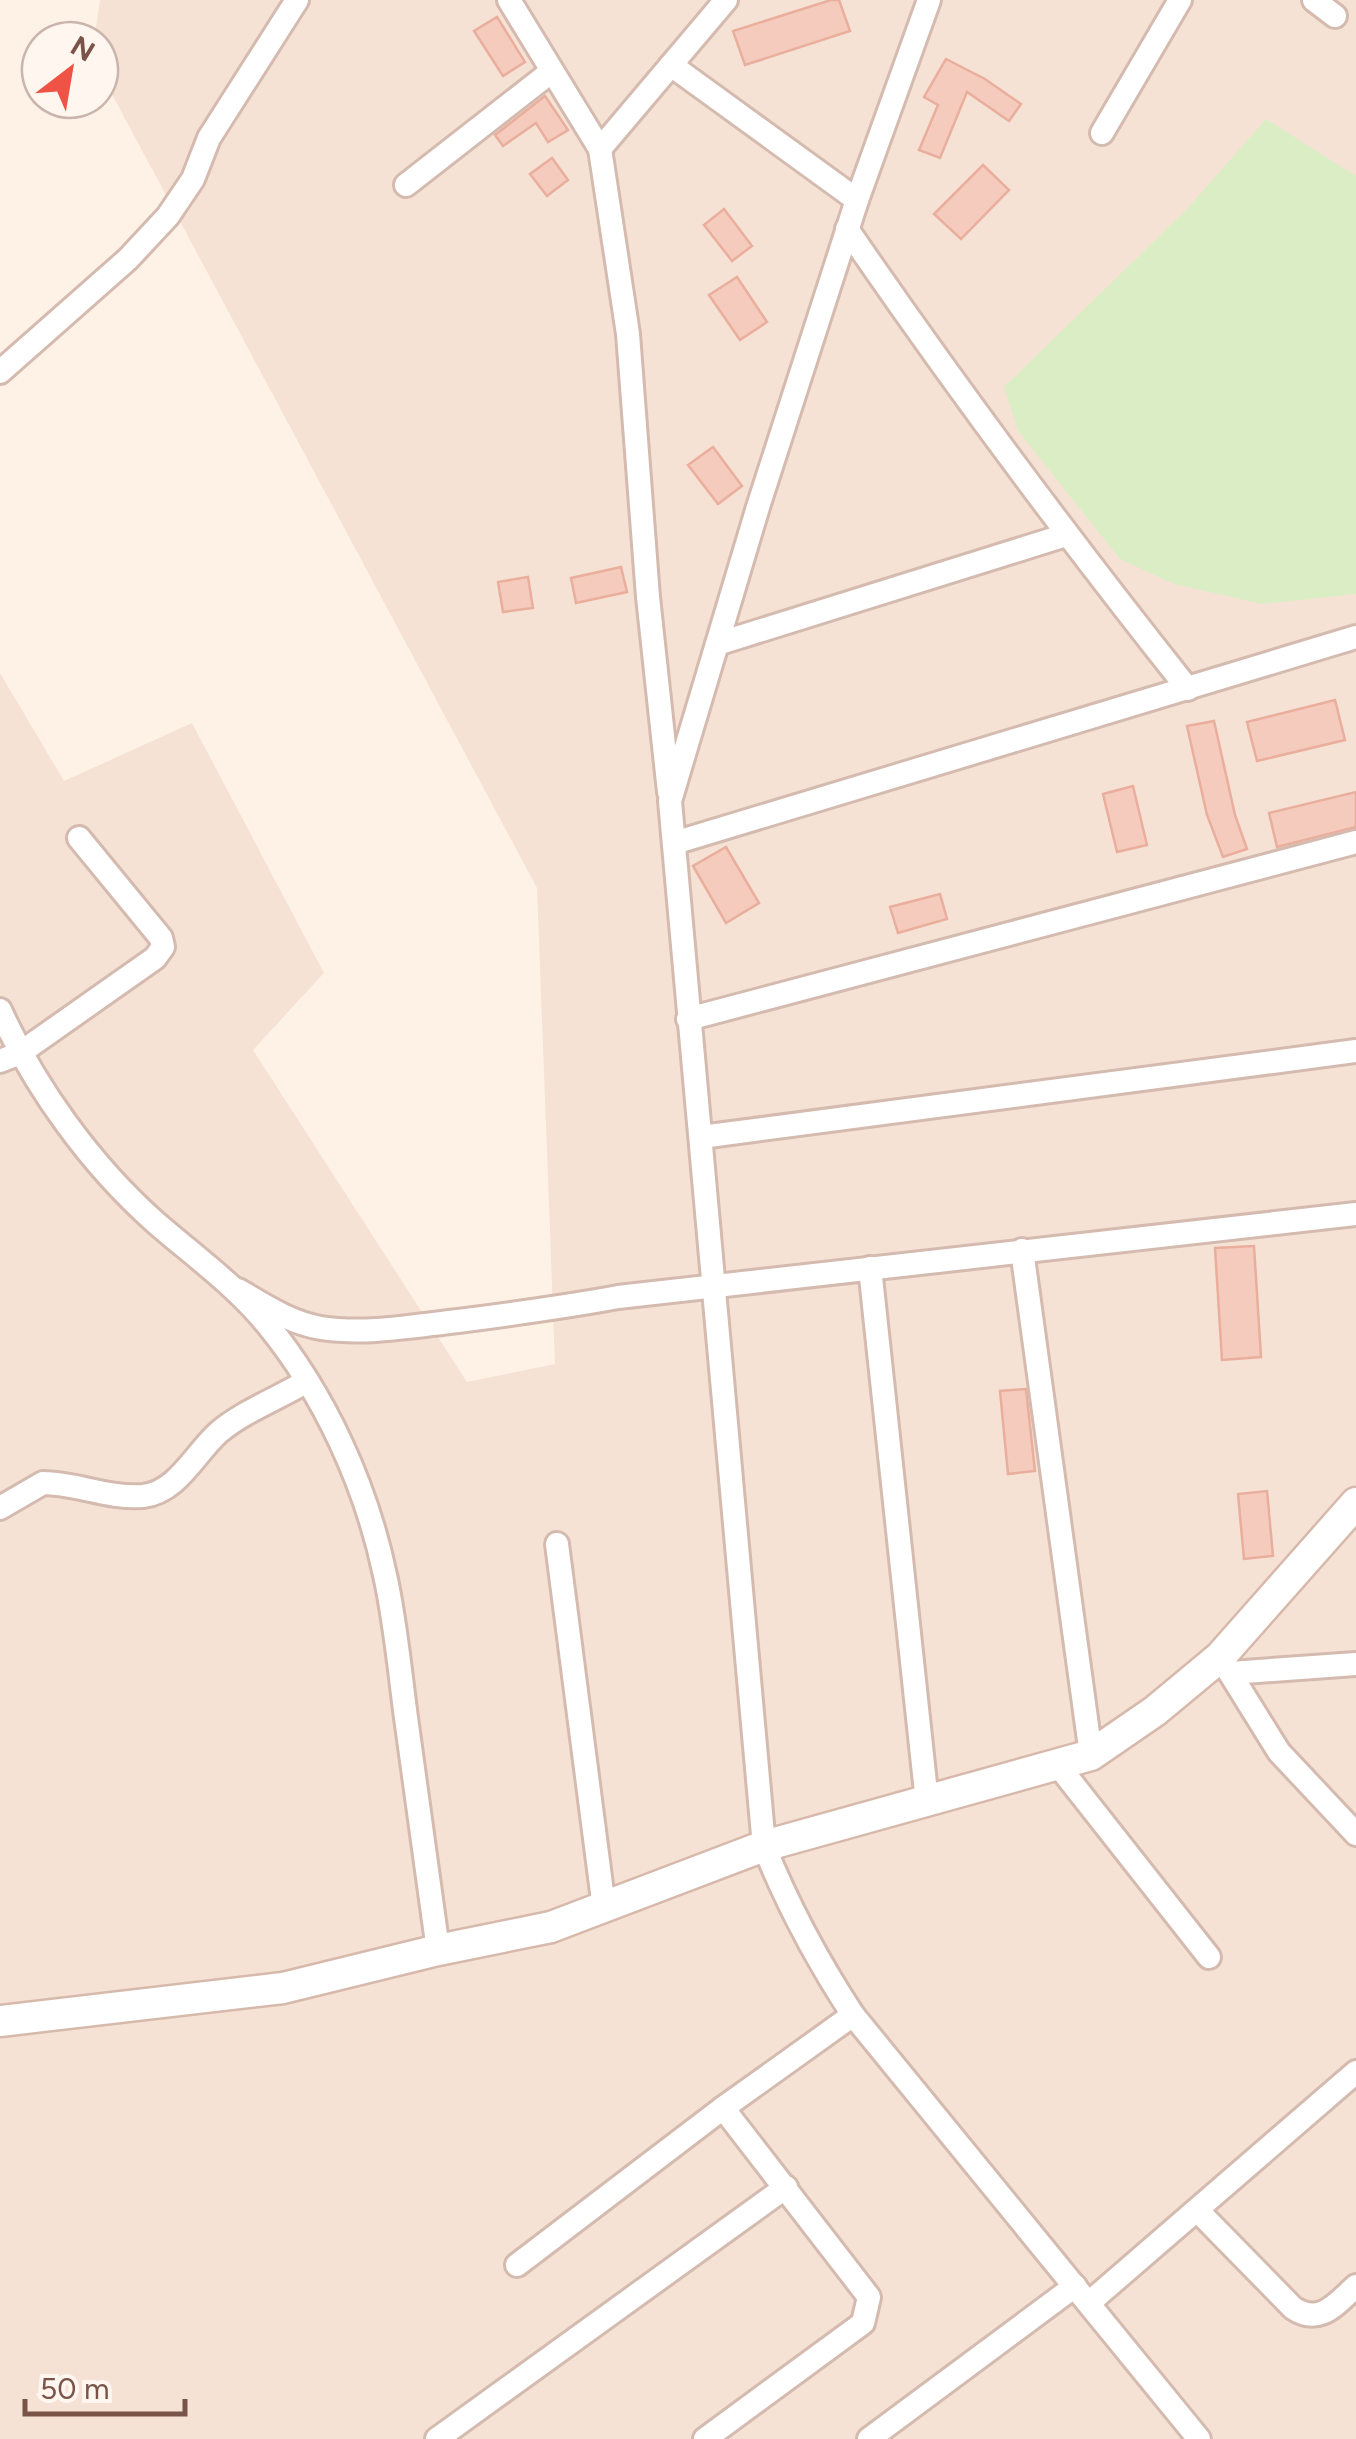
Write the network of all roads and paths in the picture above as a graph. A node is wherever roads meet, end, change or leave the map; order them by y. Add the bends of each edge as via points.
1 (297, 0) edge
2 (509, 0) edge
3 (726, 0) edge
4 (930, 0) edge
5 (1180, 0) edge
6 (1314, 0) edge
7 (1336, 16) dead end
8 (671, 65) junction
9 (552, 71) junction
10 (1102, 132) dead end
11 (600, 149) junction
12 (406, 185) dead end
13 (856, 200) junction
14 (847, 229) junction
15 (0, 372) edge
16 (1066, 535) junction
17 (1356, 637) edge
18 (717, 644) junction
19 (1188, 689) junction
20 (670, 801) junction
21 (80, 838) dead end
22 (1356, 842) edge
23 (674, 843) junction
24 (0, 1010) edge
25 (688, 1019) junction
26 (1356, 1051) edge
27 (10, 1057) edge
28 (701, 1137) junction
29 (1356, 1214) edge
30 (1022, 1250) junction
31 (870, 1268) junction
32 (712, 1287) junction
33 (238, 1290) junction
34 (306, 1381) junction
35 (0, 1508) edge
36 (1352, 1510) edge
37 (557, 1544) dead end
38 (1356, 1664) edge
39 (1225, 1665) junction
40 (1091, 1756) junction
41 (1057, 1764) junction
42 (927, 1802) junction
43 (1356, 1834) edge
44 (764, 1846) junction
45 (604, 1908) junction
46 (438, 1950) junction
47 (1209, 1957) dead end
48 (853, 2014) junction
49 (0, 2021) edge
50 (1356, 2072) edge
51 (723, 2108) junction
52 (786, 2188) junction
53 (1197, 2210) junction
54 (517, 2265) dead end
55 (1356, 2286) edge
56 (1083, 2294) junction
57 (437, 2439) edge
58 (705, 2439) edge
59 (869, 2439) edge
60 (1199, 2439) edge

1 - 15 street via 168,216
2 - 9 street
3 - 8 street
4 - 13 street
5 - 10 street
6 - 7 street
8 - 11 street
8 - 13 street
9 - 11 street
9 - 12 street
11 - 20 street via 628,334
13 - 14 street
14 - 16 street
14 - 18 street
16 - 18 street
16 - 19 street
17 - 19 street
18 - 20 street
19 - 23 street
20 - 23 street
21 - 27 street via 163,948
22 - 25 street
23 - 25 street
24 - 27 street
25 - 28 street
26 - 28 street
27 - 33 street via 126,1194
28 - 32 street
29 - 30 street
30 - 31 street
30 - 40 street
31 - 32 street
31 - 42 street
32 - 33 street via 354,1331 300,1322
32 - 44 street
33 - 34 street
34 - 35 street via 217,1434 158,1492 113,1494 42,1482
34 - 46 street via 350,1465 386,1576
36 - 39 main road
37 - 45 street
38 - 39 street
39 - 40 main road
39 - 43 street via 1278,1752
40 - 41 main road
41 - 42 main road
41 - 47 street
42 - 44 main road
44 - 45 main road
44 - 48 street via 788,1906
45 - 46 main road
46 - 49 main road via 283,1988
48 - 51 street
48 - 56 street
50 - 53 street
51 - 52 street
51 - 54 street
52 - 57 street
52 - 58 street via 869,2298 868,2309 863,2322
53 - 55 street via 1305,2316 1329,2311
53 - 56 street
56 - 59 street
56 - 60 street

